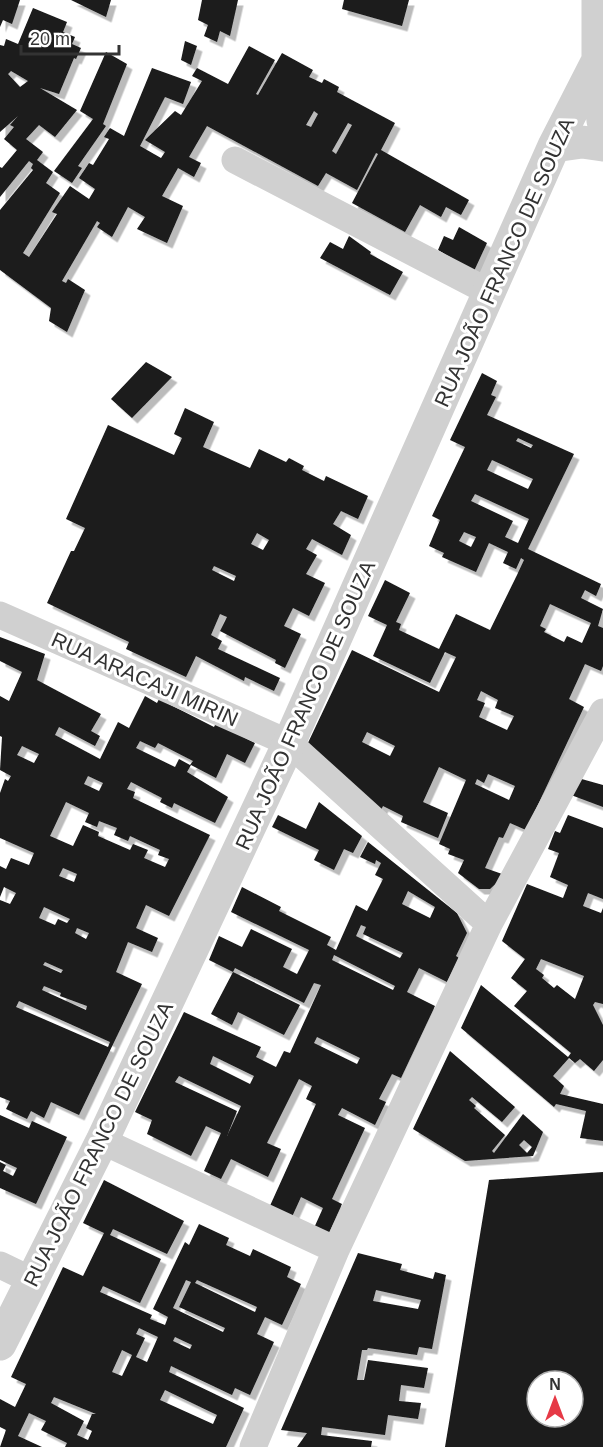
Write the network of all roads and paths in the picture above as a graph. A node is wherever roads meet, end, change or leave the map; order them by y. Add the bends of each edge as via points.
1 (598, 0) edge
2 (598, 60) junction
3 (603, 121) edge
4 (603, 145) edge
5 (554, 146) junction
6 (235, 160) dead end
7 (489, 292) junction
8 (0, 615) edge
9 (603, 712) edge
10 (289, 743) junction
11 (489, 924) junction
12 (102, 1141) junction
13 (336, 1251) junction
14 (0, 1265) edge
15 (31, 1280) junction
16 (0, 1344) edge
17 (253, 1447) edge

1 - 2 street
2 - 3 street
2 - 5 street, RUA JOÃO FRANCO DE SOUZA
4 - 5 street via 582,141
5 - 7 street, RUA JOÃO FRANCO DE SOUZA
6 - 7 street
7 - 10 street, RUA JOÃO FRANCO DE SOUZA
8 - 10 street, RUA ARACAJI MIRIN
9 - 11 street
10 - 11 street, RUA ARACAJI MIRIN
10 - 12 street, RUA JOÃO FRANCO DE SOUZA
11 - 13 street
12 - 13 street
12 - 15 street, RUA JOÃO FRANCO DE SOUZA
13 - 17 street
14 - 15 street
15 - 16 street, RUA JOÃO FRANCO DE SOUZA

